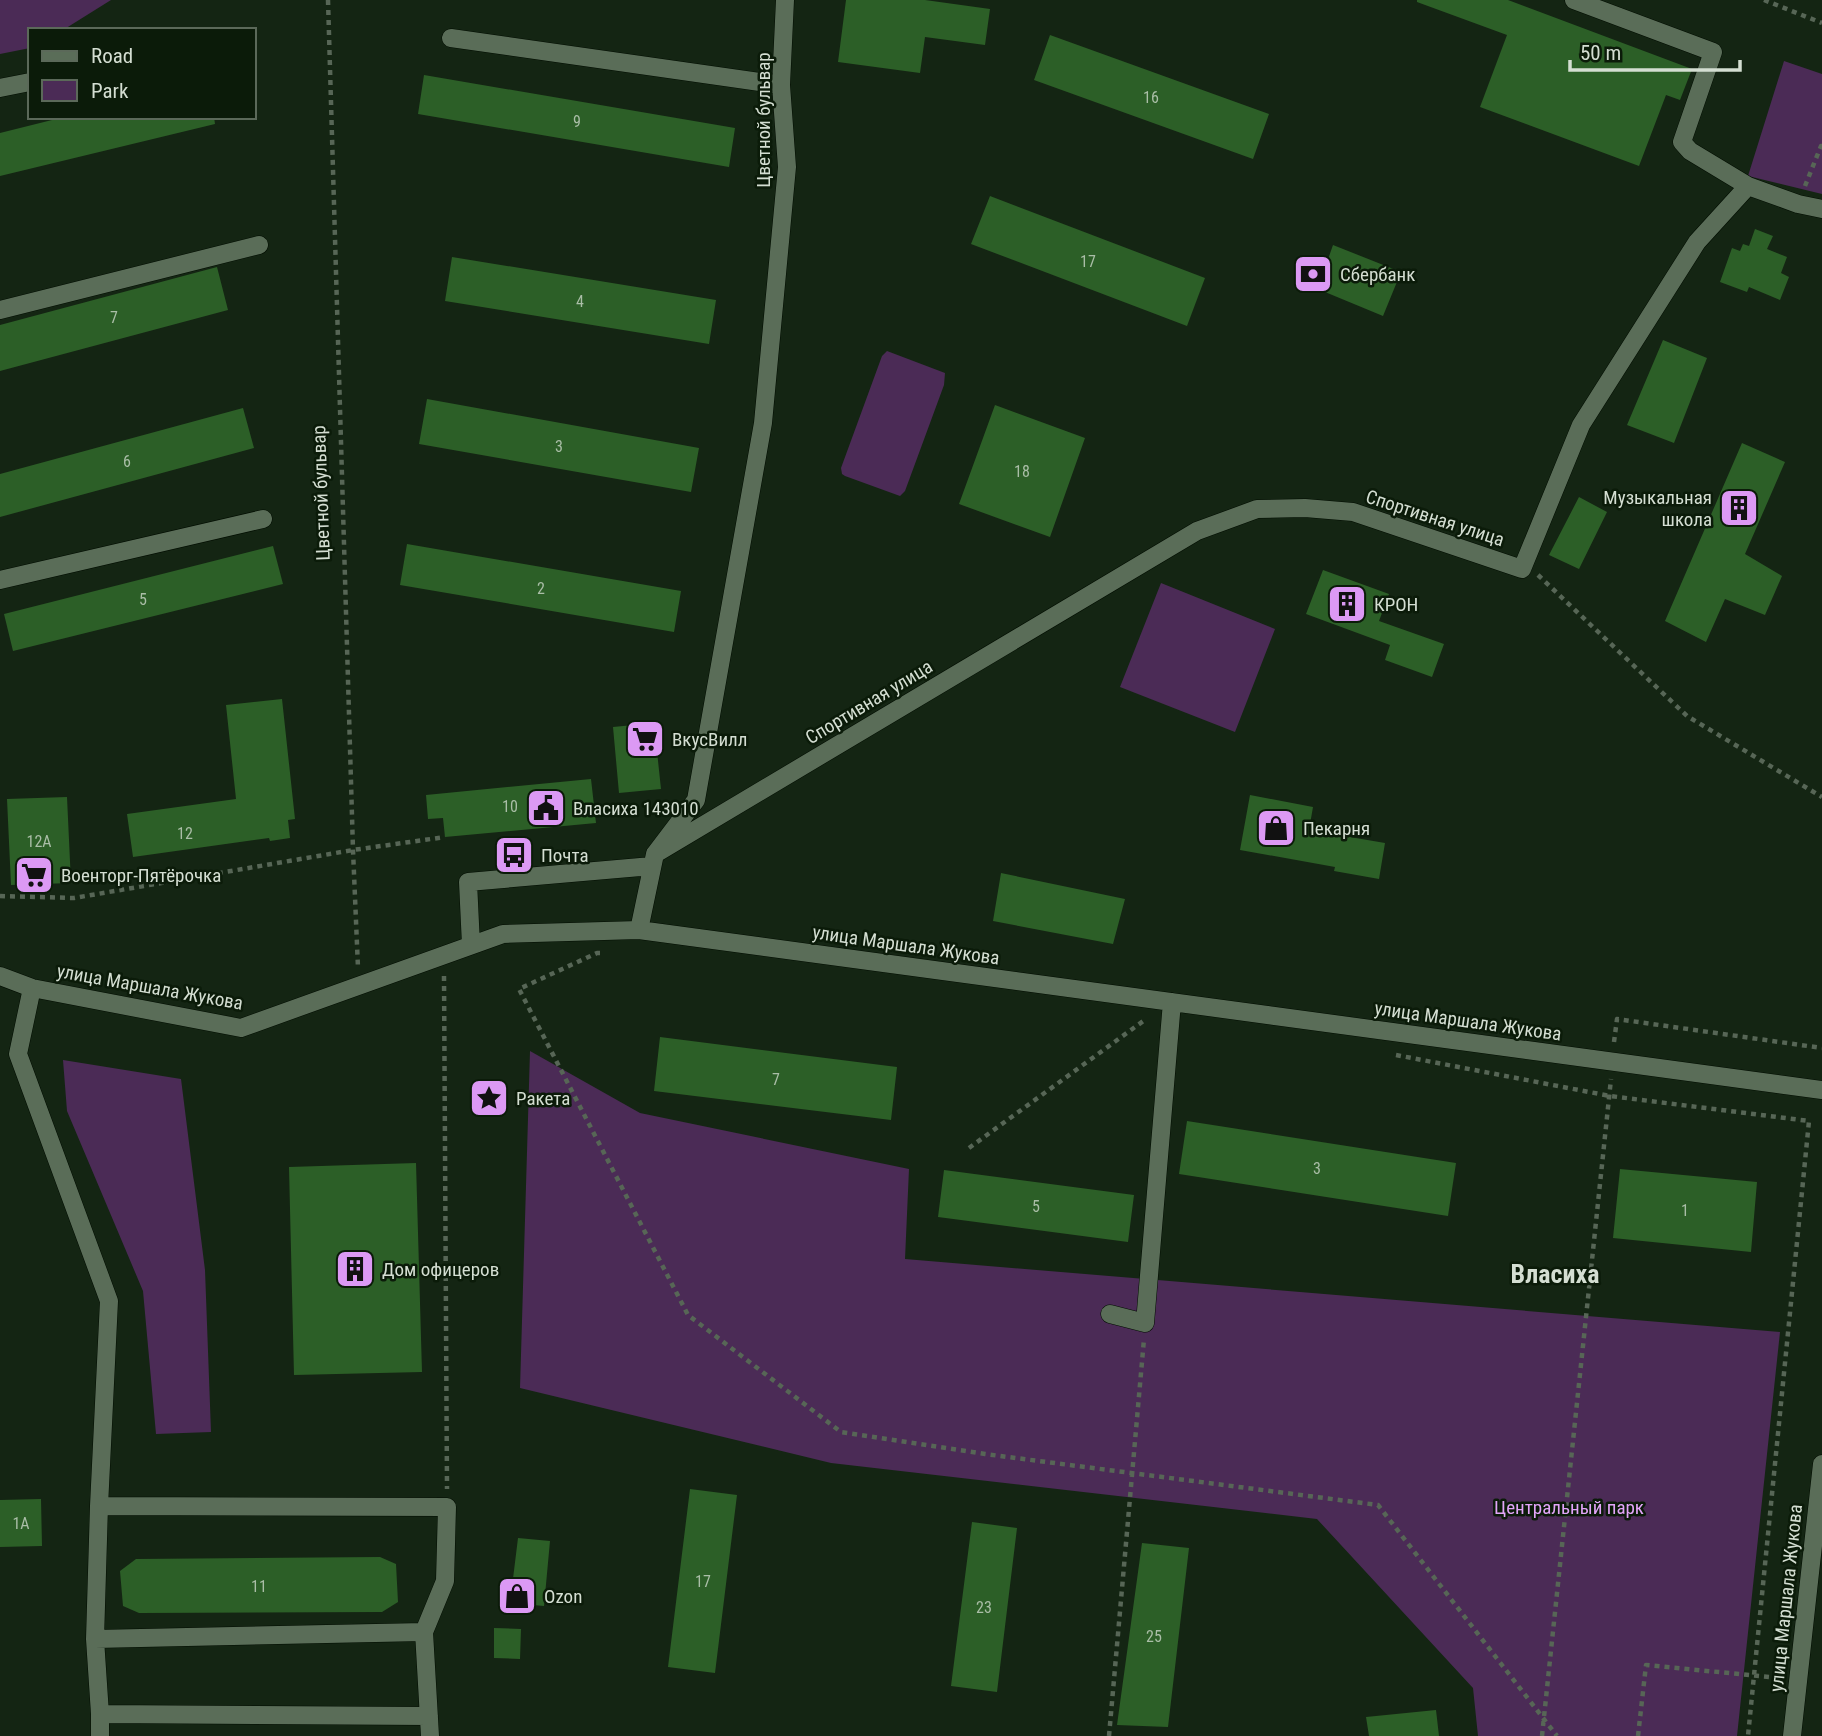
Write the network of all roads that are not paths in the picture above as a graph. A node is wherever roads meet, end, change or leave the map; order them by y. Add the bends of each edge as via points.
1 (785, 0) edge
2 (1574, 0) edge
3 (451, 38) dead end
4 (28, 82) edge
5 (782, 85) junction
6 (0, 88) edge
7 (1748, 186) junction
8 (1822, 209) edge
9 (259, 245) dead end
10 (0, 310) edge
11 (263, 519) dead end
12 (0, 580) edge
13 (653, 860) junction
14 (639, 930) junction
15 (471, 946) junction
16 (0, 976) edge
17 (32, 988) junction
18 (1172, 1007) junction
19 (1822, 1090) edge
20 (1110, 1314) dead end
21 (1822, 1464) edge
22 (99, 1506) junction
23 (424, 1632) junction
24 (95, 1639) junction
25 (100, 1714) junction
26 (429, 1716) junction
27 (100, 1736) edge
28 (430, 1736) edge
29 (1792, 1736) edge

1 - 5 street, Цветной бульвар
2 - 7 street via 1713,52 1682,142
3 - 5 street
4 - 6 street
5 - 13 street, Цветной бульвар via 787,167 762,423 696,800
7 - 8 street
7 - 13 street, Спортивная улица via 1697,242 1581,425 1522,569 1353,512 1257,509 1197,531
9 - 10 street
11 - 12 street
13 - 14 street, Цветной бульвар
13 - 15 street via 468,882
14 - 15 street, улица Маршала Жукова via 503,934
14 - 18 street, улица Маршала Жукова
15 - 17 street, улица Маршала Жукова via 241,1028
16 - 17 street, улица Маршала Жукова
17 - 22 street via 19,1054 109,1301
18 - 19 street, улица Маршала Жукова
18 - 20 street via 1145,1323
21 - 29 street, улица Маршала Жукова
22 - 23 street via 447,1507 445,1581
22 - 24 street
23 - 24 street
23 - 26 street
24 - 25 street
25 - 26 street
25 - 27 street
26 - 28 street

